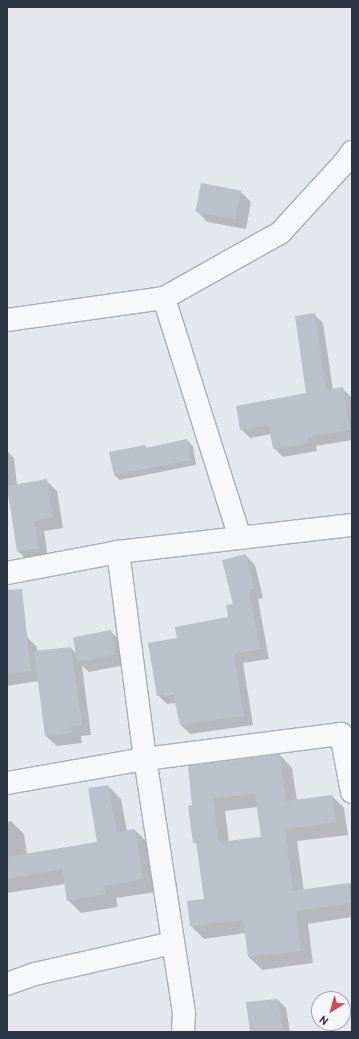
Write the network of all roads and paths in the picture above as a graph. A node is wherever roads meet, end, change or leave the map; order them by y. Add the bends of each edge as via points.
1 (352, 152) edge
2 (164, 298) junction
3 (7, 320) edge
4 (352, 525) edge
5 (240, 538) junction
6 (118, 552) junction
7 (7, 573) edge
8 (145, 759) junction
9 (7, 783) edge
10 (352, 792) edge
11 (174, 943) junction
12 (7, 984) edge
13 (183, 1032) edge

1 - 2 street via 280,233
2 - 3 street
2 - 5 street
4 - 5 street
5 - 6 street
6 - 7 street
6 - 8 street
8 - 9 street
8 - 10 street via 341,734
8 - 11 street
11 - 12 street via 35,974
11 - 13 street via 184,1012

